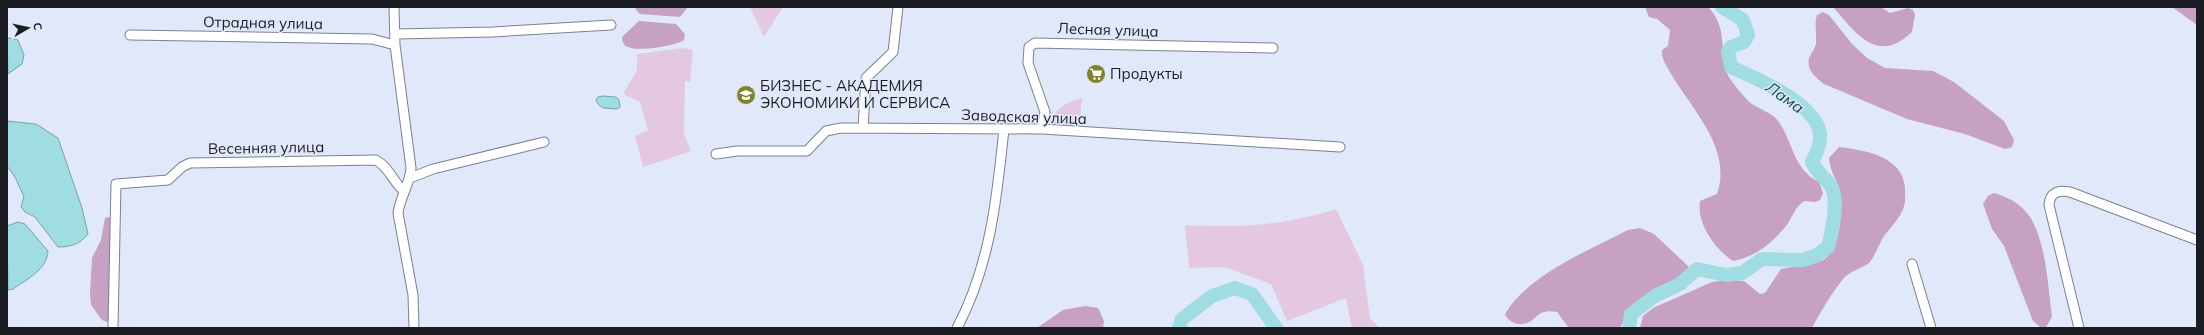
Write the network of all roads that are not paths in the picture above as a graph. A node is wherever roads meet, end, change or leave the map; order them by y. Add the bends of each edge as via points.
1 (394, 7) edge
2 (898, 7) edge
3 (611, 25) dead end
4 (395, 34) junction
5 (130, 35) dead end
6 (395, 45) junction
7 (1274, 48) dead end
8 (863, 128) junction
9 (1004, 129) junction
10 (1042, 129) junction
11 (544, 142) dead end
12 (1340, 147) dead end
13 (716, 154) dead end
14 (410, 178) junction
15 (404, 191) junction
16 (2197, 240) edge
17 (1912, 264) dead end
18 (113, 328) edge
19 (414, 328) edge
20 (957, 328) edge
21 (1931, 328) edge
22 (2078, 328) edge

1 - 4 street
2 - 8 street via 893,52 866,78
3 - 4 street via 493,32
4 - 6 street
5 - 6 street, Отрадная улица via 372,39
6 - 14 street via 411,168
7 - 10 street, Лесная улица via 1034,43 1029,47 1027,58 1045,112
8 - 9 street, Заводская улица
8 - 13 street, Заводская улица via 826,131 807,151 737,151
9 - 10 street, Заводская улица
9 - 20 street via 996,210 990,238 973,294
10 - 12 street, Заводская улица
11 - 14 street via 433,169
14 - 15 street
15 - 18 street, Весенняя улица via 396,184 384,164 376,160 190,163 168,180 119,182 115,188
15 - 19 street via 399,201 398,213 413,296
16 - 22 street via 2070,192 2061,190 2054,193 2049,205
17 - 21 street

